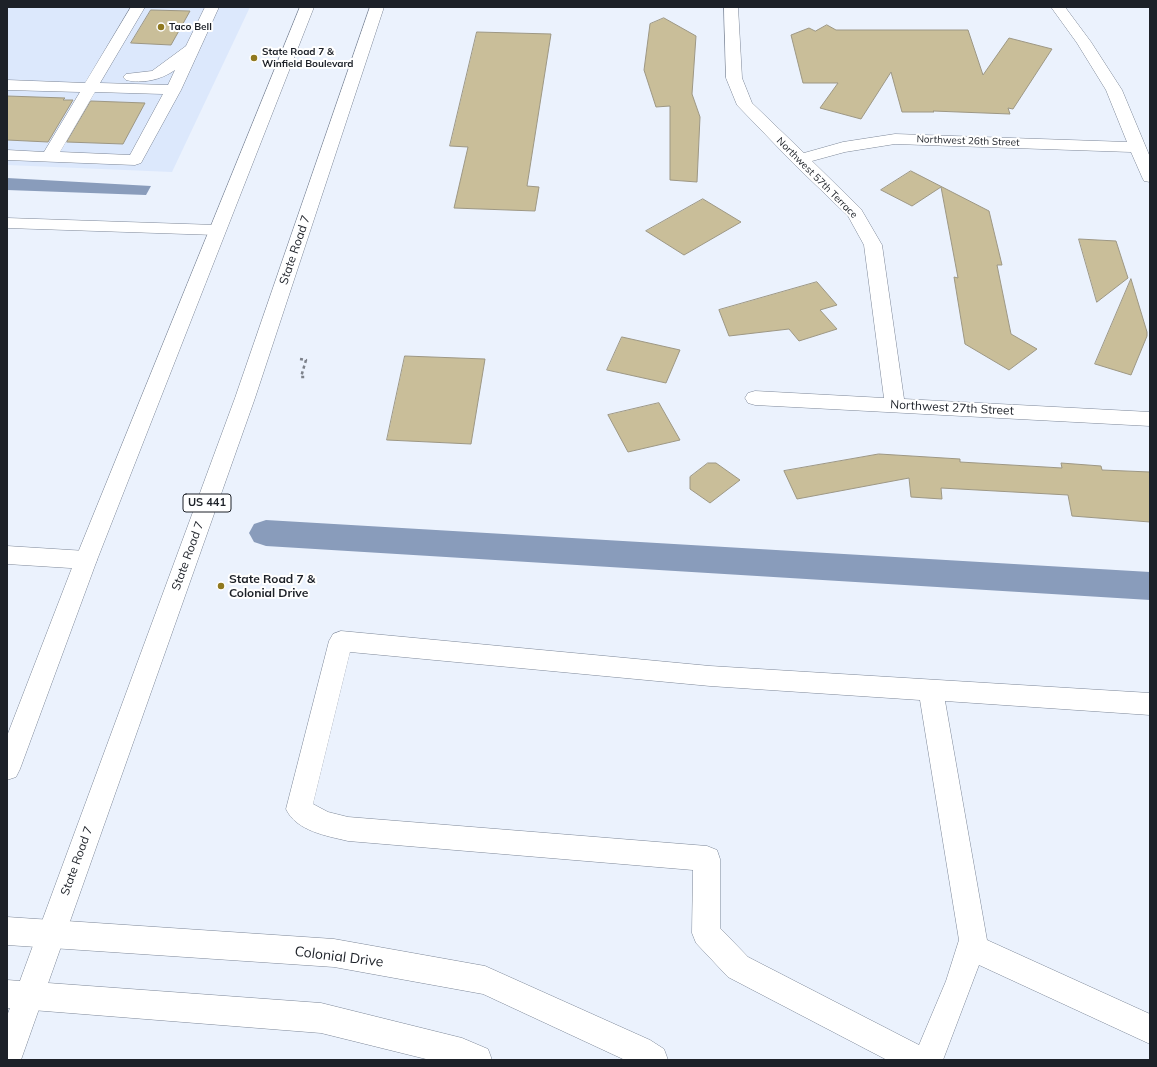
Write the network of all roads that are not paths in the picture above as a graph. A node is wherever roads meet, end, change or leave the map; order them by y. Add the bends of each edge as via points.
1 (138, 7) edge
2 (212, 7) edge
3 (307, 7) edge
4 (377, 7) edge
5 (731, 7) edge
6 (1058, 7) edge
7 (194, 45) junction
8 (94, 82) junction
9 (7, 86) edge
10 (173, 90) junction
11 (1138, 147) junction
12 (7, 155) edge
13 (49, 157) junction
14 (800, 160) junction
15 (1150, 177) edge
16 (7, 223) edge
17 (216, 230) junction
18 (755, 398) dead end
19 (895, 405) junction
20 (1150, 419) edge
21 (7, 555) edge
22 (86, 560) junction
23 (931, 690) junction
24 (1150, 704) edge
25 (7, 769) edge
26 (7, 931) edge
27 (50, 934) junction
28 (971, 947) junction
29 (18, 994) edge
30 (1150, 1030) edge
31 (7, 1057) edge
32 (477, 1060) edge
33 (653, 1060) edge
34 (918, 1060) edge
35 (928, 1060) edge

1 - 8 street
2 - 7 street
3 - 17 street
4 - 27 street, State Road 7 / US 441 via 245,398
5 - 14 street, Northwest 57th Terrace via 734,78 745,105
6 - 11 street via 1114,90
7 - 8 street via 158,75
7 - 10 street
8 - 9 street
8 - 10 street
8 - 13 street
10 - 13 street via 135,160
11 - 14 street, Northwest 26th Street via 895,139 843,147
11 - 15 street
12 - 13 street
14 - 19 street, Northwest 57th Terrace via 855,213 873,245
16 - 17 street
17 - 22 street
18 - 19 street, Northwest 27th Street
19 - 20 street, Northwest 27th Street
21 - 22 street
22 - 25 street
23 - 24 street
23 - 28 street via 973,940
23 - 34 street via 710,676 341,641 299,809 322,823 348,829 707,859 706,933 738,967
26 - 27 street, Colonial Drive
27 - 29 street, State Road 7 / US 441
27 - 33 street, Colonial Drive via 334,953 485,980 639,1051
28 - 30 street
28 - 35 street
29 - 31 street, State Road 7 / US 441
29 - 32 street via 321,1018 462,1053

